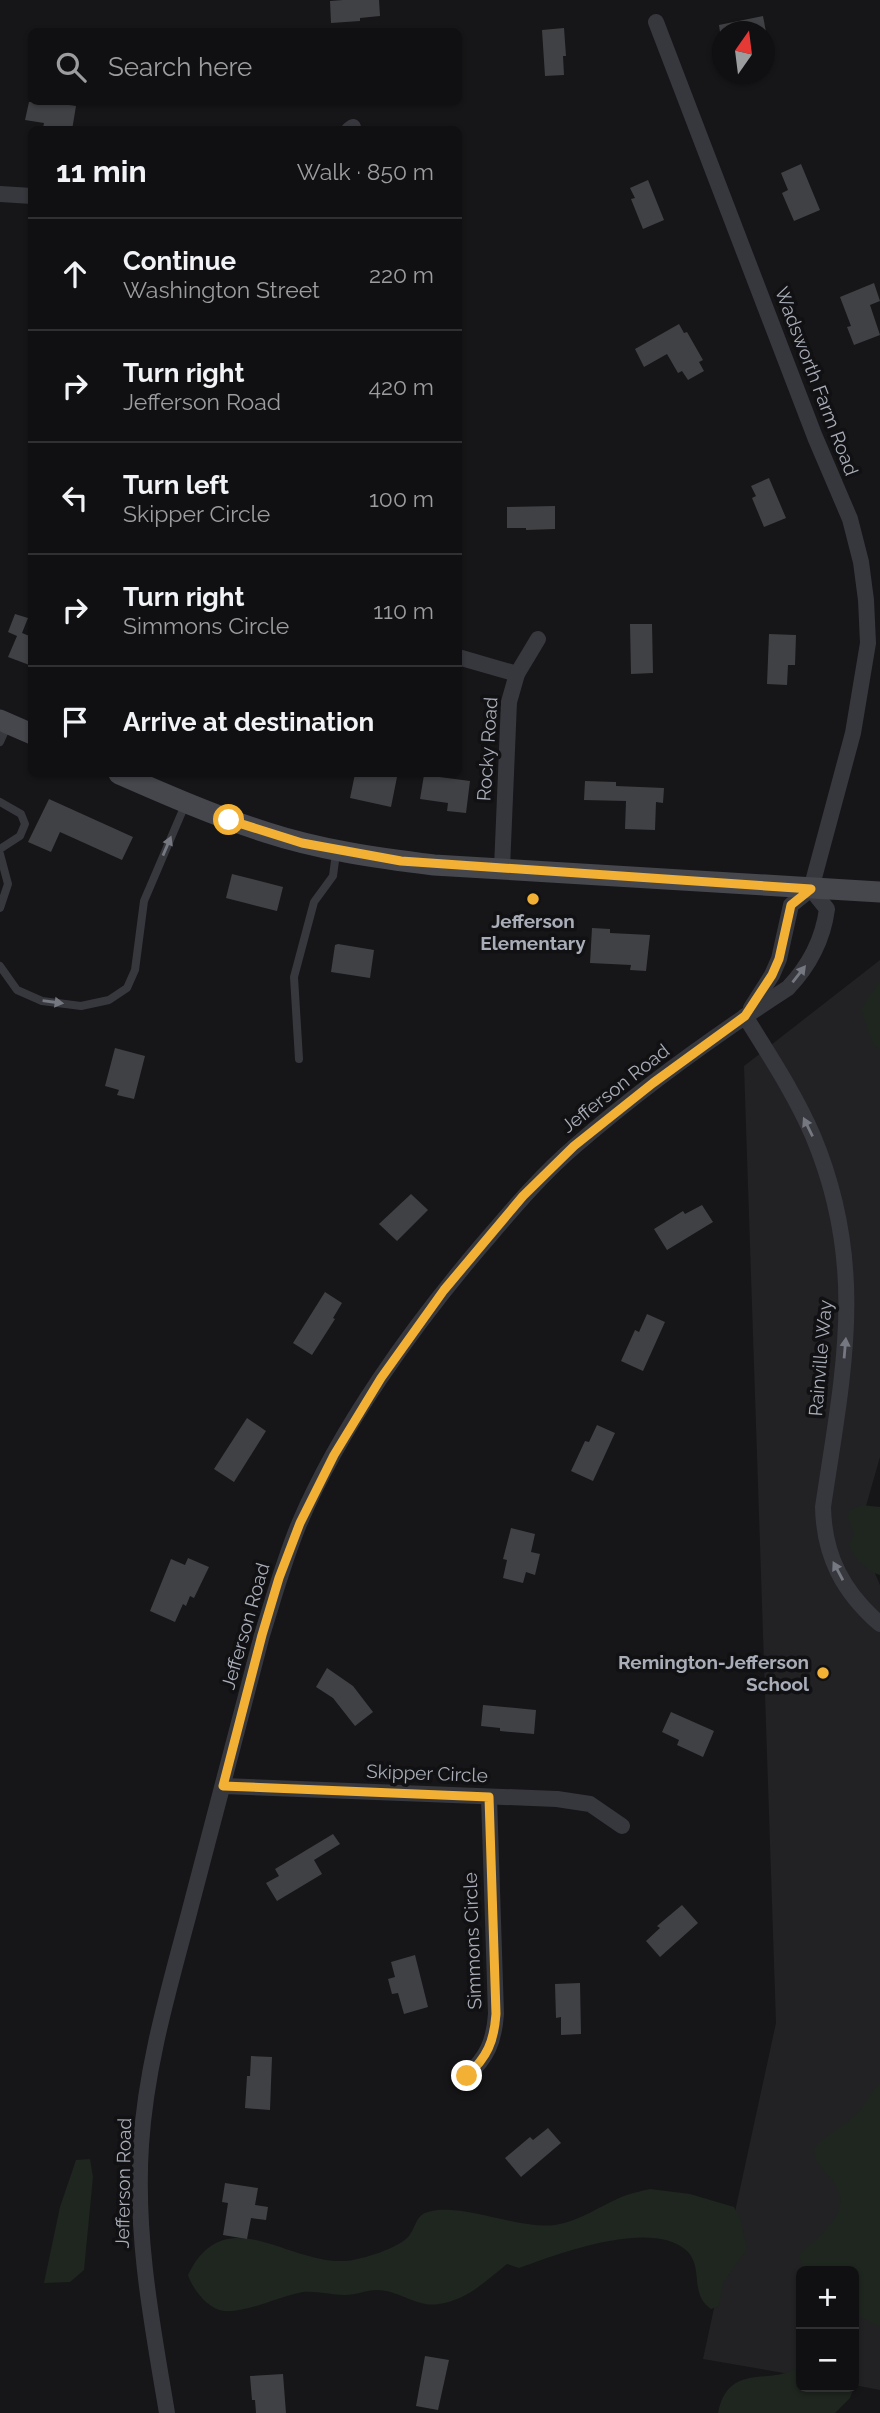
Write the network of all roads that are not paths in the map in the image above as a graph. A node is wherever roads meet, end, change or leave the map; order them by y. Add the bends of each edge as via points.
1 (656, 22) dead end
2 (0, 194) edge
3 (28, 196) edge
4 (538, 639) dead end
5 (462, 658) edge
6 (517, 674) junction
7 (3, 729) edge
8 (28, 733) edge
9 (126, 777) edge
10 (0, 802) edge
11 (186, 803) junction
12 (336, 850) junction
13 (0, 851) edge
14 (502, 869) junction
15 (811, 889) junction
16 (880, 892) edge
17 (0, 908) edge
18 (0, 966) edge
19 (745, 1016) junction
20 (299, 1059) dead end
21 (880, 1624) edge
22 (223, 1786) junction
23 (489, 1797) junction
24 (622, 1826) dead end
25 (467, 2076) dead end
26 (167, 2413) edge

1 - 15 street, Wadsworth Farm Road via 850,519 861,562 868,643 853,733
2 - 3 street
4 - 6 street, Rocky Road
5 - 6 street
6 - 14 street, Rocky Road via 509,702
7 - 8 main road
9 - 11 main road
10 - 13 lane via 21,814 25,824 20,836
11 - 12 main road via 266,833
18 -> 11 lane via 17,990 42,1001 81,1006 109,1000 127,988 135,970 144,901
12 - 14 main road
12 - 20 lane via 332,876 314,902 294,977
13 - 17 lane via 8,884
14 - 15 main road
15 - 16 main road
15 - 19 street, Jefferson Road via 791,905 779,959
19 -> 15 street, Jefferson Road via 788,988 812,955 827,909
21 -> 19 street, Rainville Way via 844,1582 823,1528 847,1330 846,1264 839,1218 812,1133
19 - 22 street, Jefferson Road via 574,1146 523,1196 444,1290 381,1378 300,1523 262,1635
22 - 23 street, Skipper Circle
22 - 26 street, Jefferson Road via 158,2035 141,2143 141,2247
23 - 24 street, Skipper Circle via 590,1804
23 - 25 street, Simmons Circle via 496,2014 489,2051

